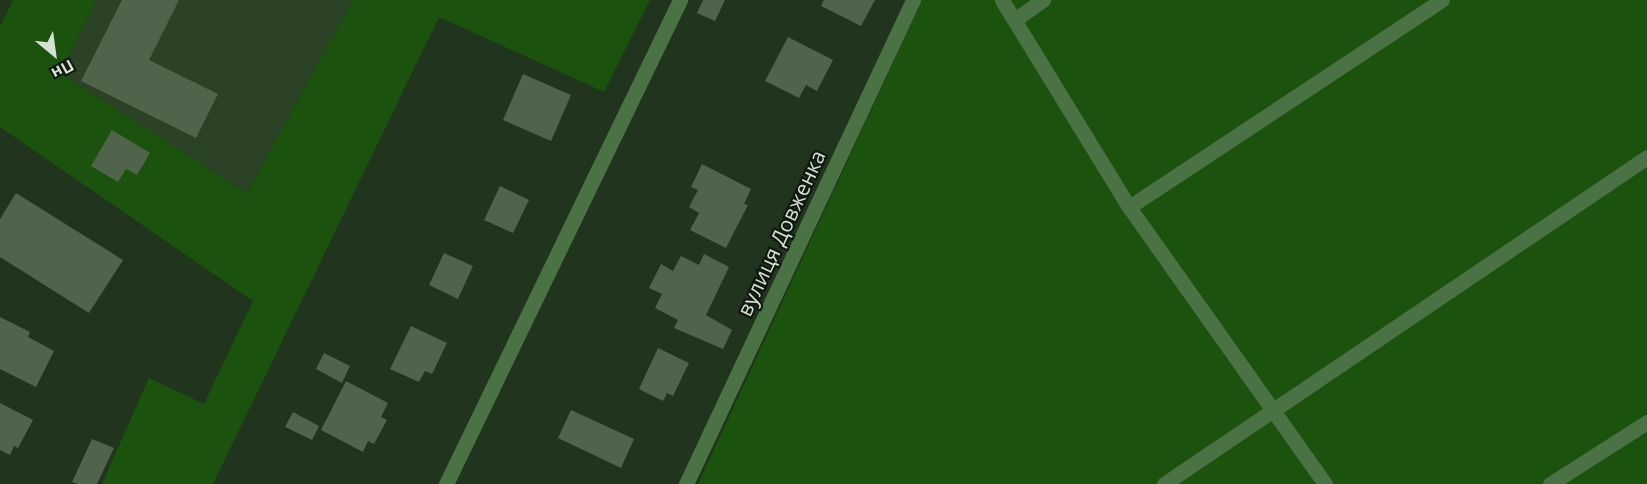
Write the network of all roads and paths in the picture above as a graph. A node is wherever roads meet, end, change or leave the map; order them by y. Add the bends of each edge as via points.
1 (680, 0) edge
2 (913, 0) edge
3 (1002, 0) edge
4 (1043, 0) edge
5 (1443, 0) edge
6 (1017, 18) junction
7 (1647, 157) edge
8 (1129, 207) junction
9 (1275, 410) junction
10 (1647, 422) edge
11 (446, 484) edge
12 (686, 484) edge
13 (1164, 484) edge
14 (1325, 484) edge
15 (1550, 484) edge

1 - 11 street
2 - 12 street, вулиця Довженка
3 - 6 street
4 - 6 street
5 - 8 street
6 - 8 street
7 - 9 street
8 - 9 street
9 - 13 street
9 - 14 street
10 - 15 street

